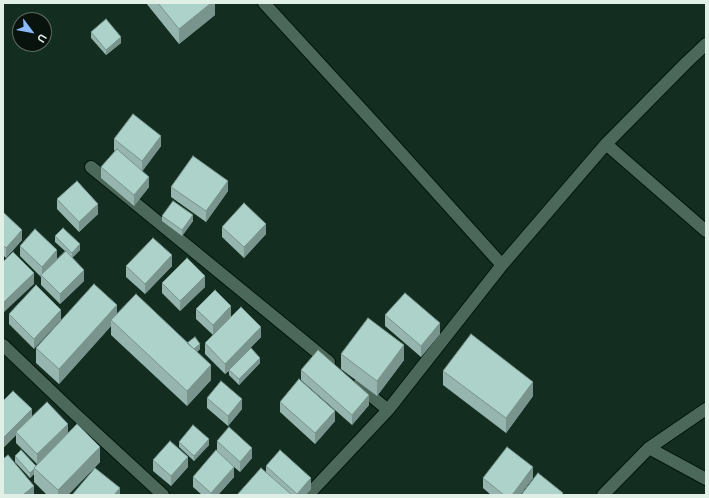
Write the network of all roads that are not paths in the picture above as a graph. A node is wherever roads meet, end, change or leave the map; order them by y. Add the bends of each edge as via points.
1 (264, 3) edge
2 (706, 44) edge
3 (606, 144) junction
4 (92, 167) dead end
5 (706, 231) edge
6 (502, 265) junction
7 (3, 345) edge
8 (338, 369) edge
9 (351, 379) edge
10 (706, 408) edge
11 (388, 410) junction
12 (649, 448) junction
13 (706, 479) edge
14 (163, 495) edge
15 (308, 495) edge
16 (603, 495) edge

1 - 6 street
2 - 3 street
3 - 5 street
3 - 6 street
4 - 8 street
6 - 11 street
7 - 14 street
9 - 11 street
10 - 12 street
11 - 15 street
12 - 13 street
12 - 16 street

